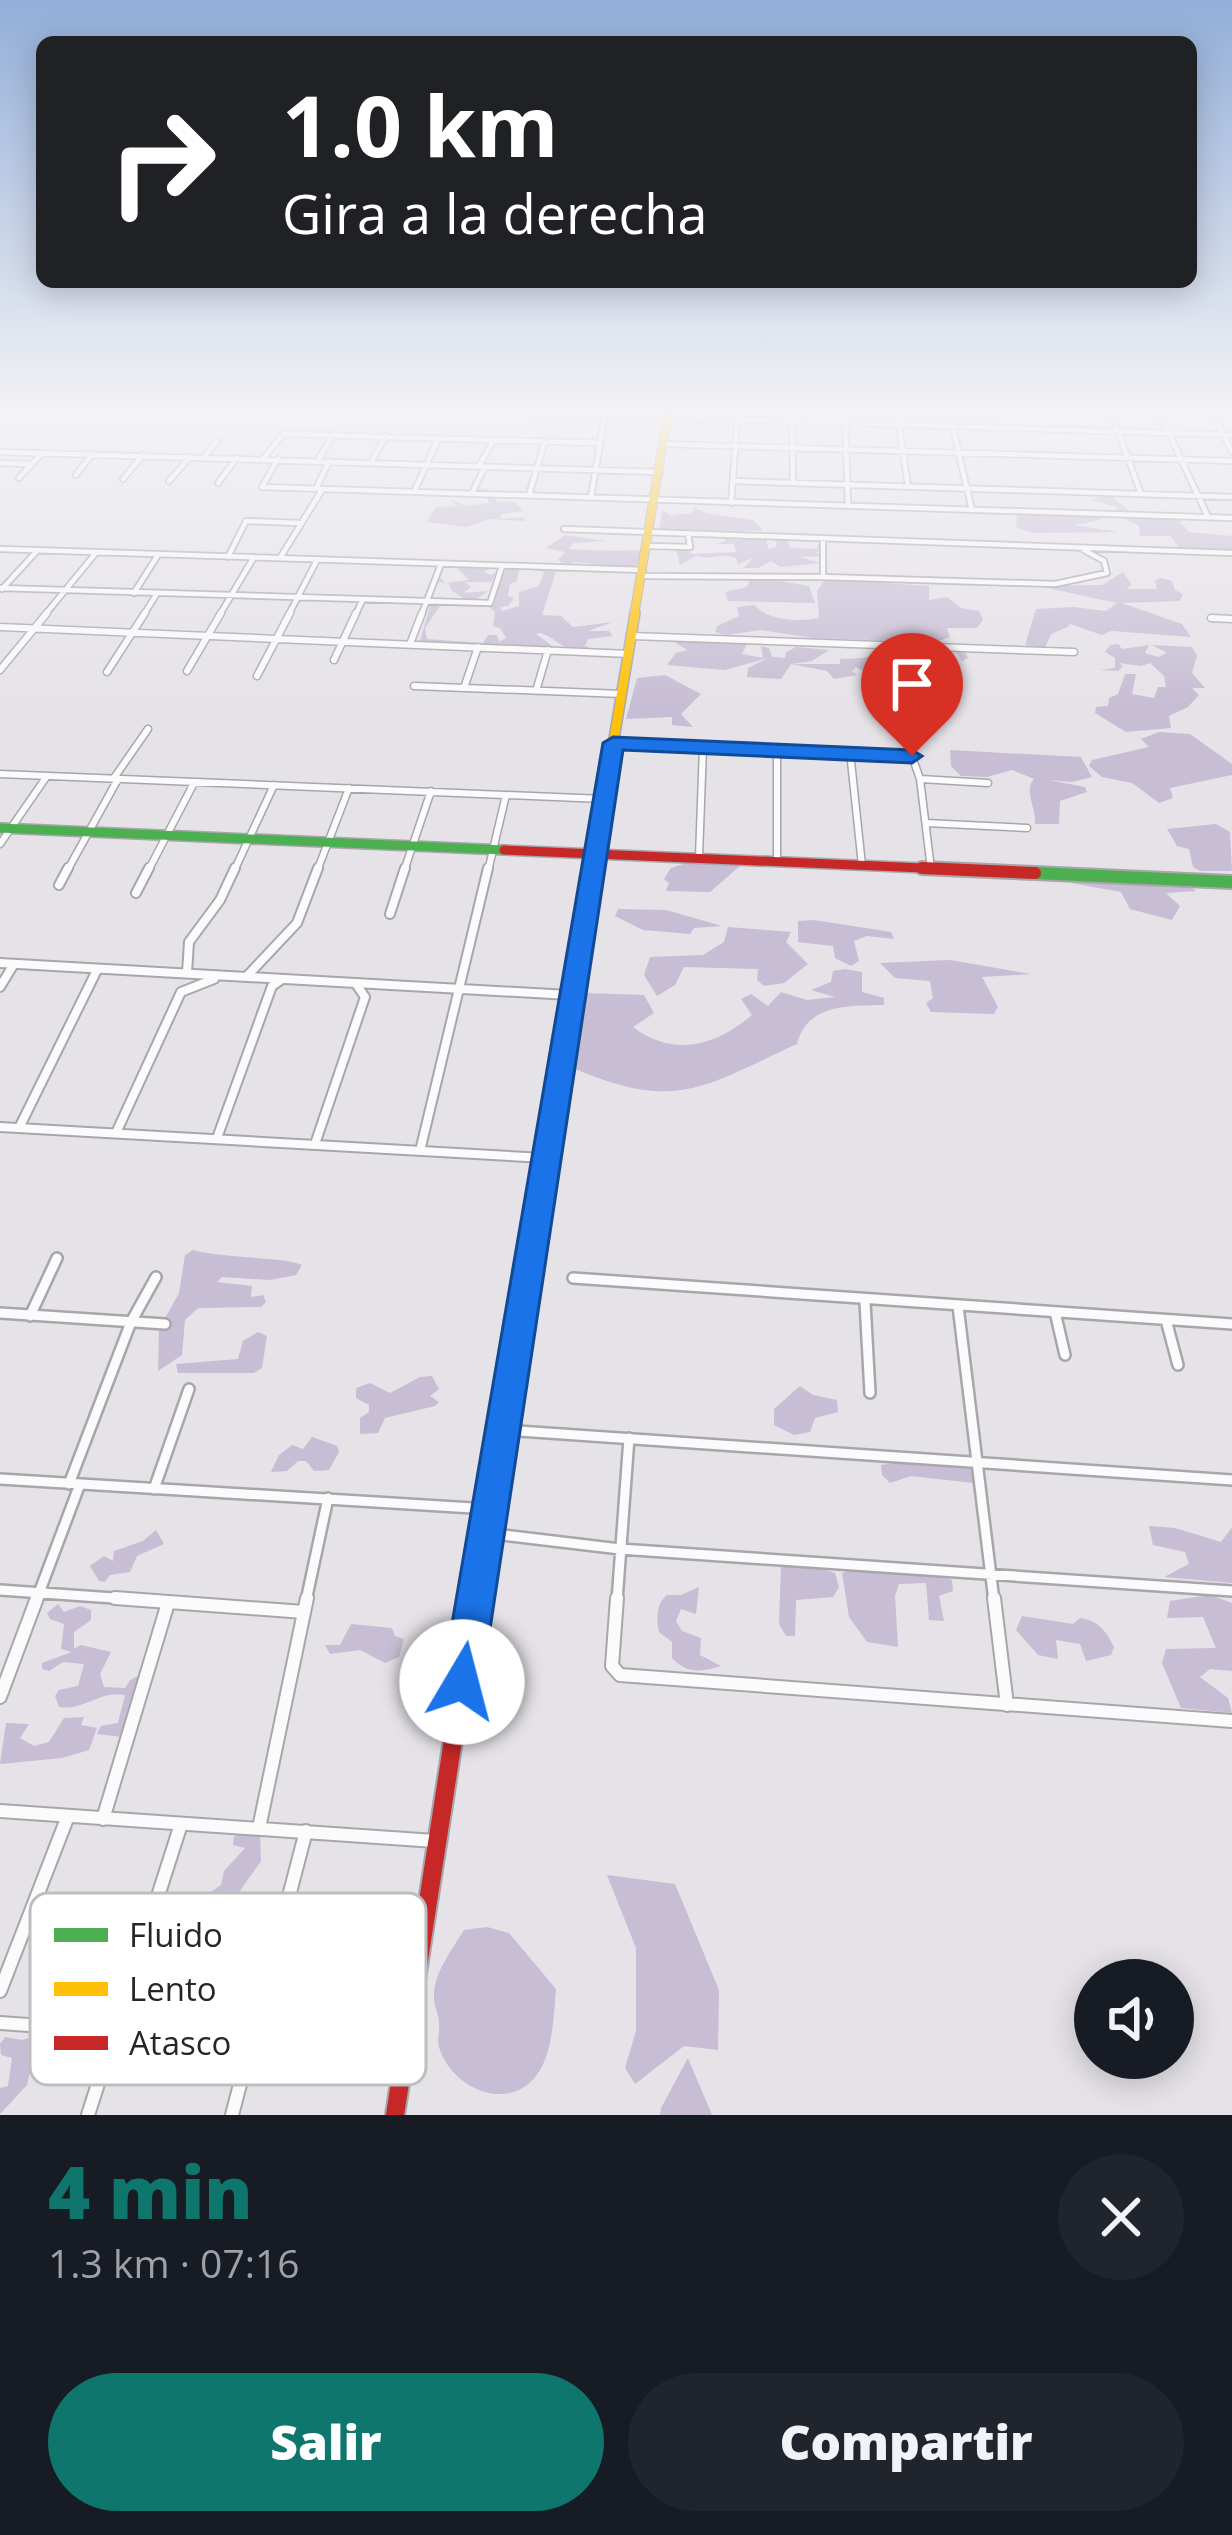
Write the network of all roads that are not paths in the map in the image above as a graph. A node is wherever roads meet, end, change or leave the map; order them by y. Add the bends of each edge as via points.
1 (306, 511) edge
2 (654, 511) edge
3 (993, 511) edge
4 (1205, 511) edge
5 (1208, 518) junction
6 (1232, 518) edge
7 (298, 523) junction
8 (563, 529) dead end
9 (688, 533) junction
10 (823, 538) junction
11 (649, 539) junction
12 (1081, 548) junction
13 (0, 549) edge
14 (38, 550) junction
15 (96, 552) junction
16 (1232, 553) edge
17 (159, 554) junction
18 (228, 556) junction
19 (254, 557) junction
20 (280, 558) junction
21 (317, 560) junction
22 (441, 564) junction
23 (502, 566) junction
24 (643, 573) junction
25 (823, 577) junction
26 (1, 589) edge
27 (68, 590) junction
28 (134, 593) junction
29 (156, 594) junction
30 (230, 596) junction
31 (297, 598) junction
32 (362, 601) junction
33 (424, 602) junction
34 (1211, 618) dead end
35 (1232, 619) edge
36 (0, 628) edge
37 (37, 629) junction
38 (131, 633) junction
39 (632, 635) junction
40 (209, 636) junction
41 (274, 639) junction
42 (343, 642) junction
43 (410, 644) junction
44 (478, 647) junction
45 (548, 650) junction
46 (1074, 652) dead end
47 (629, 654) junction
48 (334, 659) dead end
49 (0, 670) edge
50 (187, 671) dead end
51 (107, 672) dead end
52 (257, 676) dead end
53 (414, 686) dead end
54 (464, 688) junction
55 (536, 691) junction
56 (622, 694) junction
57 (148, 729) dead end
58 (613, 743) junction
59 (703, 747) junction
60 (777, 749) junction
61 (850, 752) junction
62 (0, 774) edge
63 (47, 776) junction
64 (116, 779) junction
65 (920, 779) junction
66 (195, 783) junction
67 (988, 784) dead end
68 (274, 785) junction
69 (349, 788) junction
70 (431, 791) junction
71 (506, 795) junction
72 (603, 799) junction
73 (926, 823) junction
74 (5, 828) edge
75 (1028, 828) dead end
76 (87, 832) junction
77 (167, 836) junction
78 (250, 840) junction
79 (0, 844) edge
80 (328, 844) junction
81 (411, 848) junction
82 (493, 850) junction
83 (594, 855) junction
84 (699, 857) junction
85 (777, 860) junction
86 (862, 865) junction
87 (931, 869) junction
88 (1232, 882) edge
89 (59, 885) dead end
90 (136, 893) dead end
91 (391, 914) dead end
92 (0, 963) edge
93 (14, 964) junction
94 (97, 970) junction
95 (165, 972) junction
96 (187, 973) junction
97 (233, 976) junction
98 (247, 976) junction
99 (263, 977) junction
100 (289, 978) junction
101 (352, 982) junction
102 (392, 985) junction
103 (272, 986) junction
104 (0, 987) edge
105 (459, 987) junction
106 (181, 992) junction
107 (569, 995) junction
108 (365, 998) junction
109 (0, 1126) edge
110 (19, 1128) junction
111 (116, 1133) junction
112 (218, 1138) junction
113 (315, 1144) junction
114 (421, 1150) junction
115 (544, 1158) junction
116 (57, 1258) dead end
117 (156, 1277) dead end
118 (574, 1278) dead end
119 (865, 1302) junction
120 (958, 1306) junction
121 (1055, 1312) junction
122 (0, 1313) edge
123 (30, 1316) junction
124 (1166, 1320) junction
125 (131, 1322) junction
126 (165, 1324) dead end
127 (1232, 1324) edge
128 (1065, 1355) dead end
129 (1178, 1365) dead end
130 (188, 1389) dead end
131 (870, 1393) dead end
132 (501, 1430) junction
133 (629, 1438) junction
134 (977, 1462) junction
135 (0, 1479) edge
136 (1232, 1480) edge
137 (75, 1484) junction
138 (154, 1489) junction
139 (328, 1498) junction
140 (489, 1509) junction
141 (484, 1533) junction
142 (620, 1549) junction
143 (992, 1575) junction
144 (0, 1590) edge
145 (1232, 1591) edge
146 (40, 1592) junction
147 (168, 1603) junction
148 (304, 1612) junction
149 (0, 1697) edge
150 (1006, 1705) junction
151 (1232, 1721) edge
152 (0, 1811) edge
153 (68, 1816) junction
154 (103, 1819) junction
155 (181, 1824) junction
156 (259, 1828) junction
157 (306, 1831) junction
158 (437, 1841) junction
159 (38, 1893) edge
160 (158, 1893) edge
161 (289, 1893) edge
162 (426, 1912) edge
163 (30, 1914) edge
164 (0, 1991) edge
165 (0, 2023) edge
166 (30, 2025) edge
167 (97, 2085) edge
168 (238, 2085) edge
169 (399, 2085) edge
170 (88, 2115) edge
171 (232, 2115) edge
172 (395, 2115) edge

1 - 7 street
2 - 11 street
3 - 5 street
4 - 5 street
5 - 6 street
7 - 18 street via 246,521
7 - 20 street
8 - 11 street
9 - 10 street
9 - 11 street
9 - 11 street via 690,547
10 - 12 street
10 - 25 street
11 - 24 street
12 - 16 street
12 - 25 street via 1104,561 1107,573 1055,584
13 - 14 street
14 - 15 street
14 - 26 street
15 - 17 street
15 - 27 street
17 - 18 street
17 - 28 street
18 - 19 street
19 - 20 street
19 - 30 street
20 - 21 street
21 - 22 street
21 - 31 street
22 - 23 street
22 - 33 street
23 - 24 street
23 - 33 street via 491,603
24 - 25 street
24 - 39 street
26 - 27 street
27 - 28 street
27 - 37 street
28 - 29 street
29 - 30 street
29 - 38 street
30 - 31 street
30 - 40 street
31 - 32 street
31 - 41 street
32 - 33 street
32 - 42 street
33 - 43 street
34 - 35 street
36 - 37 street
37 - 38 street
37 - 49 street
38 - 40 street
38 - 51 street
39 - 46 street
39 - 47 street
40 - 41 street
40 - 50 street
41 - 42 street
41 - 52 street
42 - 43 street
42 - 48 street
43 - 44 street
44 - 45 street
44 - 54 street
45 - 47 street
45 - 55 street
47 - 56 street
53 - 54 street
54 - 55 street
55 - 56 street
56 - 58 street
57 - 64 street
58 - 59 street
58 - 72 street
59 - 60 street
59 - 84 street
60 - 61 street
60 - 85 street
61 - 65 street via 912,756
61 - 86 street
62 - 63 street
63 - 64 street
63 - 74 street
64 - 66 street
64 - 76 street
65 - 67 street
65 - 73 street
66 - 68 street
66 - 77 street
68 - 69 street
68 - 78 street
69 - 70 street
69 - 80 street
70 - 71 street
70 - 81 street
71 - 72 street
71 - 82 street
72 - 83 street
73 - 75 street
73 - 87 street
74 - 76 street
74 - 79 street
76 - 77 street
76 - 89 street
77 - 78 street
77 - 90 street
78 - 80 street
78 - 96 street via 220,900 194,929
80 - 81 street
80 - 98 street via 297,923
81 - 82 street
81 - 91 street
82 - 83 street
82 - 105 street
83 - 84 street
83 - 107 street
84 - 85 street
85 - 86 street
86 - 87 street
87 - 88 street
92 - 93 street
93 - 94 street
93 - 104 street
94 - 95 street
94 - 110 street
95 - 96 street
95 - 106 street
96 - 97 street
97 - 98 street
97 - 106 street
98 - 99 street
99 - 100 street
99 - 103 street
100 - 101 street
100 - 103 street
101 - 102 street
101 - 108 street
102 - 105 street
102 - 108 street
103 - 112 street
105 - 107 street
105 - 114 street
106 - 111 street
107 - 115 street
108 - 113 street
109 - 110 street
110 - 111 street
111 - 112 street
112 - 113 street
113 - 114 street
114 - 115 street
115 - 132 street
116 - 123 street
117 - 125 street
118 - 119 street
119 - 120 street
119 - 131 street
120 - 121 street
120 - 134 street
121 - 124 street
121 - 128 street
122 - 123 street
123 - 125 street
124 - 127 street
124 - 129 street
125 - 126 street
125 - 137 street
130 - 138 street
132 - 133 street
132 - 140 street
133 - 134 street
133 - 142 street
134 - 136 street
134 - 143 street
135 - 137 street
137 - 138 street
137 - 146 street
138 - 139 street
139 - 140 street
139 - 148 street
140 - 141 street
141 - 142 street
141 - 158 street
142 - 143 street
142 - 150 street via 613,1666 620,1675
143 - 145 street
143 - 150 street
144 - 146 street
146 - 147 street
146 - 149 street
147 - 148 street
147 - 154 street
148 - 156 street
150 - 151 street
152 - 153 street
153 - 154 street
153 - 159 street
154 - 155 street
155 - 156 street
155 - 160 street
156 - 157 street
157 - 158 street
157 - 161 street
158 - 162 street
163 - 164 street
165 - 166 street
167 - 170 street
168 - 171 street
169 - 172 street

